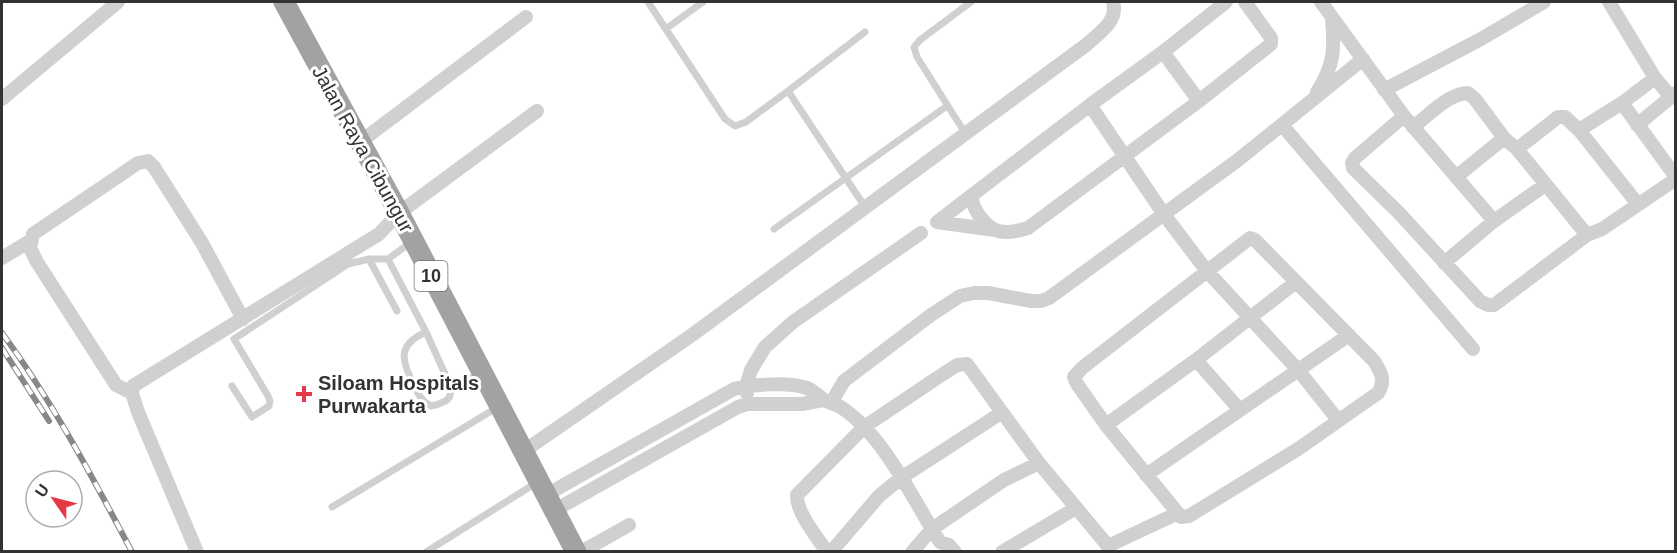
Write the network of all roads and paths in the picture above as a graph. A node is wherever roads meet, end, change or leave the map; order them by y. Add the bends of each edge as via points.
1 (118, 2) edge
2 (284, 2) edge
3 (648, 2) edge
4 (703, 2) edge
5 (971, 2) edge
6 (1113, 2) edge
7 (1226, 2) edge
8 (1245, 2) edge
9 (1321, 2) edge
10 (1544, 2) edge
11 (1609, 2) edge
12 (526, 17) dead end
13 (1332, 17) junction
14 (667, 28) junction
15 (865, 32) dead end
16 (1163, 52) junction
17 (1363, 58) junction
18 (1654, 78) junction
19 (1384, 90) junction
20 (788, 91) junction
21 (1673, 95) edge
22 (2, 99) edge
23 (1199, 101) junction
24 (1311, 101) junction
25 (1622, 102) junction
26 (1090, 105) junction
27 (947, 106) junction
28 (537, 111) dead end
29 (1409, 122) junction
30 (1637, 125) junction
31 (1282, 126) junction
32 (1579, 130) junction
33 (965, 133) junction
34 (1504, 138) junction
35 (360, 142) junction
36 (1517, 149) junction
37 (1124, 156) junction
38 (1456, 177) junction
39 (846, 178) junction
40 (1676, 178) edge
41 (1545, 185) junction
42 (972, 195) junction
43 (1637, 203) junction
44 (865, 207) junction
45 (399, 213) junction
46 (1163, 213) junction
47 (1494, 221) junction
48 (774, 229) dead end
49 (995, 230) junction
50 (921, 233) dead end
51 (1587, 235) junction
52 (30, 241) junction
53 (413, 241) junction
54 (2, 258) edge
55 (369, 259) junction
56 (388, 259) junction
57 (1444, 263) junction
58 (1206, 270) junction
59 (1296, 282) junction
60 (397, 311) dead end
61 (1251, 317) junction
62 (243, 319) junction
63 (426, 332) junction
64 (1350, 335) junction
65 (1473, 349) dead end
66 (1196, 360) junction
67 (1299, 371) junction
68 (483, 372) junction
69 (450, 385) junction
70 (232, 386) dead end
71 (746, 386) junction
72 (132, 393) junction
73 (827, 401) junction
74 (747, 404) junction
75 (500, 405) junction
76 (1240, 410) junction
77 (1001, 413) junction
78 (1338, 420) junction
79 (1106, 425) junction
80 (864, 427) junction
81 (663, 429) junction
82 (670, 445) junction
83 (524, 451) junction
84 (1039, 463) junction
85 (1146, 475) junction
86 (901, 478) junction
87 (546, 495) junction
88 (332, 507) dead end
89 (1076, 508) junction
90 (1176, 514) junction
91 (629, 525) dead end
92 (932, 529) junction
93 (939, 547) edge
94 (1108, 549) edge
95 (197, 552) edge
96 (426, 552) edge
97 (578, 552) edge
98 (829, 552) edge
99 (912, 552) edge
100 (955, 552) edge
101 (1002, 552) edge

1 - 22 street
2 - 35 highway, Jalan Raya Cibungur / 10
3 - 14 lane
4 - 14 lane
5 - 27 lane via 914,47
6 - 33 street via 1115,13 1109,25
7 - 16 street
8 - 23 street via 1271,44
9 - 13 street
10 - 19 street
11 - 18 street
12 - 35 street
13 - 17 street
13 - 24 street via 1334,53 1326,78
14 - 20 lane via 725,119 735,126
15 - 20 lane
16 - 23 street
16 - 26 street
17 - 19 street
17 - 24 street
18 - 21 street
18 - 25 street
19 - 29 street
20 - 39 lane
21 - 30 street
23 - 37 street
24 - 31 street
25 - 30 street
25 - 32 street
26 - 37 street
26 - 42 street
27 - 33 lane
27 - 39 lane
28 - 45 street
29 - 34 street via 1461,93 1468,93
29 - 38 street
29 - 57 street via 1355,158 1353,168
30 - 40 street
31 - 46 street
31 - 65 street
32 - 36 street via 1565,117 1558,117
32 - 43 street
33 - 44 street
34 - 36 street
34 - 38 street
35 - 45 highway, Jalan Raya Cibungur / 10
36 - 41 street
37 - 46 street
37 - 49 street via 1028,228
38 - 47 street
39 - 44 lane
39 - 48 lane
40 - 43 street
41 - 47 street
41 - 51 street
42 - 49 street via 975,209
42 - 49 street via 937,222
43 - 51 street via 1602,229
44 - 83 street
45 - 53 highway, Jalan Raya Cibungur / 10
45 - 62 street via 379,234
46 - 58 street
46 - 73 street via 1041,301 988,293 960,296 844,381
47 - 57 street
50 - 71 street via 823,300 765,347
51 - 57 street via 1494,305 1479,301
52 - 54 street
52 - 62 street via 33,234 89,195 138,163 148,161 202,243
52 - 72 street via 37,262 116,385
53 - 56 lane
53 - 68 highway, Jalan Raya Cibungur / 10
55 - 56 lane
55 - 60 lane
55 - 70 lane via 348,264 234,339 268,396 269,406 252,417
56 - 63 lane
58 - 59 street via 1250,238
58 - 61 street
58 - 79 street via 1074,377
59 - 61 street
59 - 64 street
61 - 66 street
61 - 67 street
62 - 72 street via 137,383
63 - 69 lane
63 - 69 lane via 406,346 404,360 410,377 420,398 431,406 450,398
64 - 67 street
64 - 78 street via 1382,373 1382,387
66 - 76 street
66 - 79 street
67 - 76 street
67 - 78 street
68 - 69 lane
68 - 75 highway, Jalan Raya Cibungur / 10
71 - 73 street via 796,386 815,391
71 - 74 street
71 - 81 street
72 - 95 street
73 - 74 street
73 - 80 street
74 - 82 street
75 - 83 highway, Jalan Raya Cibungur / 10
75 - 88 lane
76 - 85 street
77 - 80 street via 967,364 962,363
77 - 84 street
77 - 86 street
78 - 90 street via 1190,516
79 - 85 street
80 - 86 street
80 - 98 street via 797,495 800,510
81 - 82 street
81 - 87 street
82 - 87 street
83 - 87 highway, Jalan Raya Cibungur / 10
84 - 89 street
84 - 92 street via 1004,480
85 - 90 street
86 - 92 street
86 - 98 street
87 - 96 lane
87 - 97 highway, Jalan Raya Cibungur / 10
89 - 94 street
89 - 101 street
90 - 94 street
91 - 97 street
92 - 93 street
92 - 99 street
93 - 100 street via 949,545

